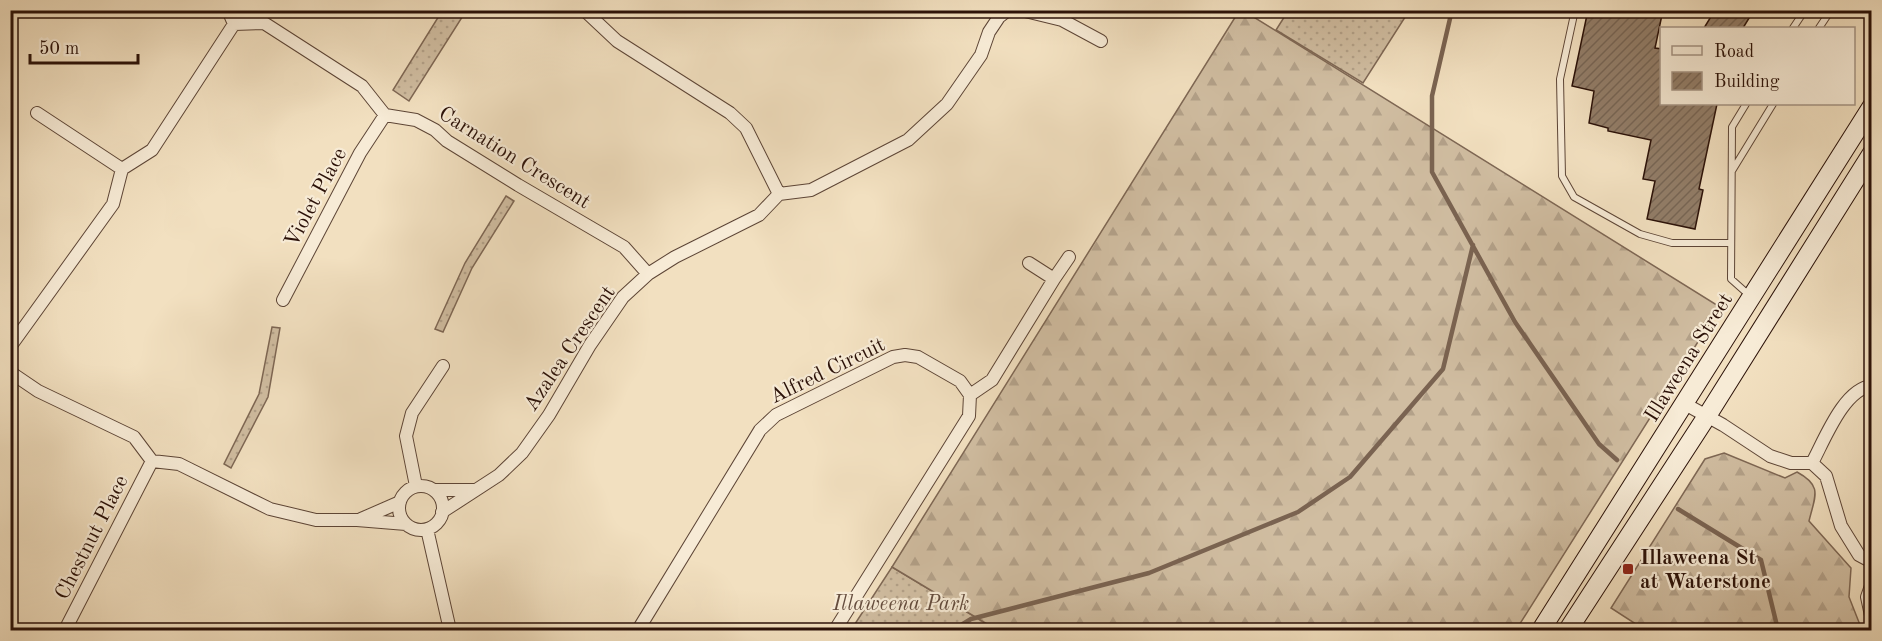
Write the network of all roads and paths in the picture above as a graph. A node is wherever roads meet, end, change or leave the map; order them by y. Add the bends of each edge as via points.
1 (228, 10) edge
2 (584, 10) edge
3 (1008, 10) edge
4 (1021, 10) edge
5 (1575, 10) edge
6 (1805, 10) edge
7 (1830, 10) edge
8 (234, 24) junction
9 (1794, 27) edge
10 (1821, 27) edge
11 (1101, 41) dead end
12 (1745, 105) edge
13 (1772, 105) edge
14 (1872, 106) edge
15 (37, 113) dead end
16 (385, 115) junction
17 (1872, 153) edge
18 (122, 169) junction
19 (1732, 172) junction
20 (780, 194) junction
21 (1731, 243) junction
22 (1069, 257) dead end
23 (1029, 263) dead end
24 (648, 274) junction
25 (1054, 279) junction
26 (1752, 298) junction
27 (1780, 299) junction
28 (283, 300) dead end
29 (10, 347) edge
30 (443, 366) dead end
31 (10, 372) edge
32 (1872, 386) edge
33 (970, 395) junction
34 (1685, 404) junction
35 (1707, 416) junction
36 (152, 461) junction
37 (1812, 463) junction
38 (416, 486) junction
39 (434, 490) junction
40 (476, 490) junction
41 (400, 502) junction
42 (442, 512) junction
43 (357, 520) junction
44 (406, 524) junction
45 (427, 529) junction
46 (1872, 562) edge
47 (1872, 583) edge
48 (1872, 620) edge
49 (65, 630) edge
50 (450, 630) edge
51 (638, 630) edge
52 (835, 630) edge
53 (1541, 630) edge
54 (1568, 630) edge

1 - 8 street
2 - 20 street via 617,41 730,112 746,128
3 - 20 street via 994,24 981,55 947,104 908,140 810,190
4 - 11 street via 1062,20
5 - 21 lane via 1560,79 1562,176 1574,197 1650,237 1672,243
6 - 9 lane
7 - 10 lane
8 - 16 street via 264,23 362,86
8 - 18 street via 152,150
12 - 19 lane via 1732,127
13 - 19 lane
14 - 26 main road, Illaweena Street
15 - 18 street
16 - 24 street, Carnation Crescent via 416,120 435,130 518,185 624,247
16 - 28 street, Violet Place via 360,153
17 - 27 main road
18 - 29 street via 113,204
19 - 21 lane
20 - 24 street, Azalea Crescent via 759,214
21 - 26 lane via 1731,279
22 - 25 street
23 - 25 street
24 - 40 street, Azalea Crescent via 623,297 522,453
25 - 33 street via 992,380
26 - 27 main road
26 - 34 main road, Illaweena Street
27 - 35 main road
30 - 38 street via 412,413 406,436
31 - 36 street via 38,391 134,437
32 - 37 street via 1864,387 1845,402
33 - 51 street, Alfred Circuit via 960,381 918,357 905,355 893,357 776,415 760,430
33 - 52 street via 969,416
34 - 35 street
34 - 53 main road, Illaweena Street
35 - 37 street via 1770,456 1791,463
35 - 54 main road
36 - 43 street via 179,464 270,509 316,520
36 - 49 street, Chestnut Place
37 - 46 street via 1826,476 1841,526 1859,555
38 - 39 street
38 - 41 street
39 - 40 street
39 - 42 street via 441,500
40 - 42 street, Azalea Crescent
41 - 43 street
41 - 44 street
42 - 45 street
43 - 44 street
44 - 45 street
45 - 50 street
47 - 48 street via 1867,597

